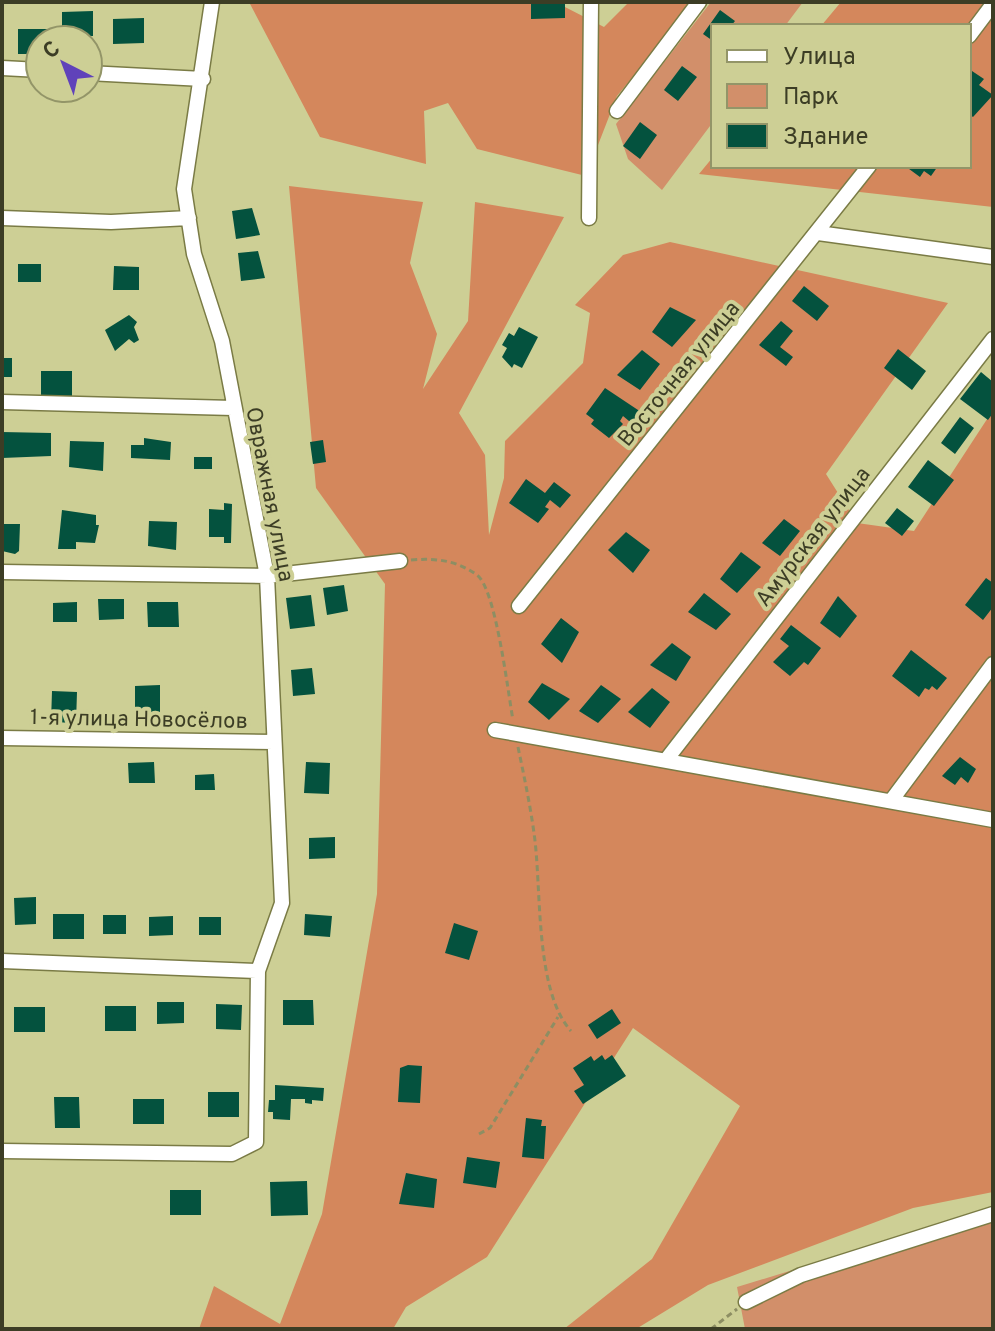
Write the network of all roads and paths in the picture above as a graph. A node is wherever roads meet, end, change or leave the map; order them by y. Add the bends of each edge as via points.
1 (212, 2) edge
2 (591, 2) edge
3 (699, 2) edge
4 (993, 4) edge
5 (971, 33) edge
6 (2, 68) edge
7 (24, 69) edge
8 (104, 74) edge
9 (203, 79) junction
10 (617, 111) dead end
11 (867, 168) edge
12 (2, 218) edge
13 (189, 218) junction
14 (589, 218) dead end
15 (818, 233) junction
16 (993, 257) edge
17 (993, 339) edge
18 (2, 402) edge
19 (233, 408) junction
20 (400, 561) joint
21 (2, 572) edge
22 (267, 576) junction
23 (519, 606) dead end
24 (993, 664) edge
25 (515, 727) dead end
26 (495, 730) dead end
27 (2, 738) edge
28 (274, 742) junction
29 (517, 742) dead end
30 (666, 760) junction
31 (891, 801) junction
32 (993, 820) edge
33 (2, 961) edge
34 (258, 971) junction
35 (558, 1017) junction
36 (571, 1031) dead end
37 (479, 1134) dead end
38 (2, 1151) edge
39 (993, 1214) edge
40 (746, 1302) joint
41 (711, 1329) edge

1 - 9 street, Овражная улица
2 - 14 street
3 - 10 street
4 - 5 street
6 - 7 street
8 - 9 street
9 - 13 street, Овражная улица via 184,189
11 - 15 street, Восточная улица
12 - 13 street
13 - 19 street, Овражная улица via 194,254 222,341
15 - 16 street
15 - 23 street, Восточная улица
17 - 30 street, Амурская улица
18 - 19 street
19 - 22 street, Овражная улица
20 - 22 street
20 - 25 path via 442,558 479,577 492,605
21 - 22 street
22 - 28 street, Овражная улица
24 - 31 street
26 - 30 street
27 - 28 street, 1-я улица Новосёлов
28 - 34 street, Овражная улица via 282,903
29 - 35 path
30 - 31 street
31 - 32 street
33 - 34 street
34 - 38 street, Овражная улица via 256,1142 232,1154
35 - 36 path
35 - 37 path via 490,1128
39 - 40 street via 801,1275
40 - 41 path

